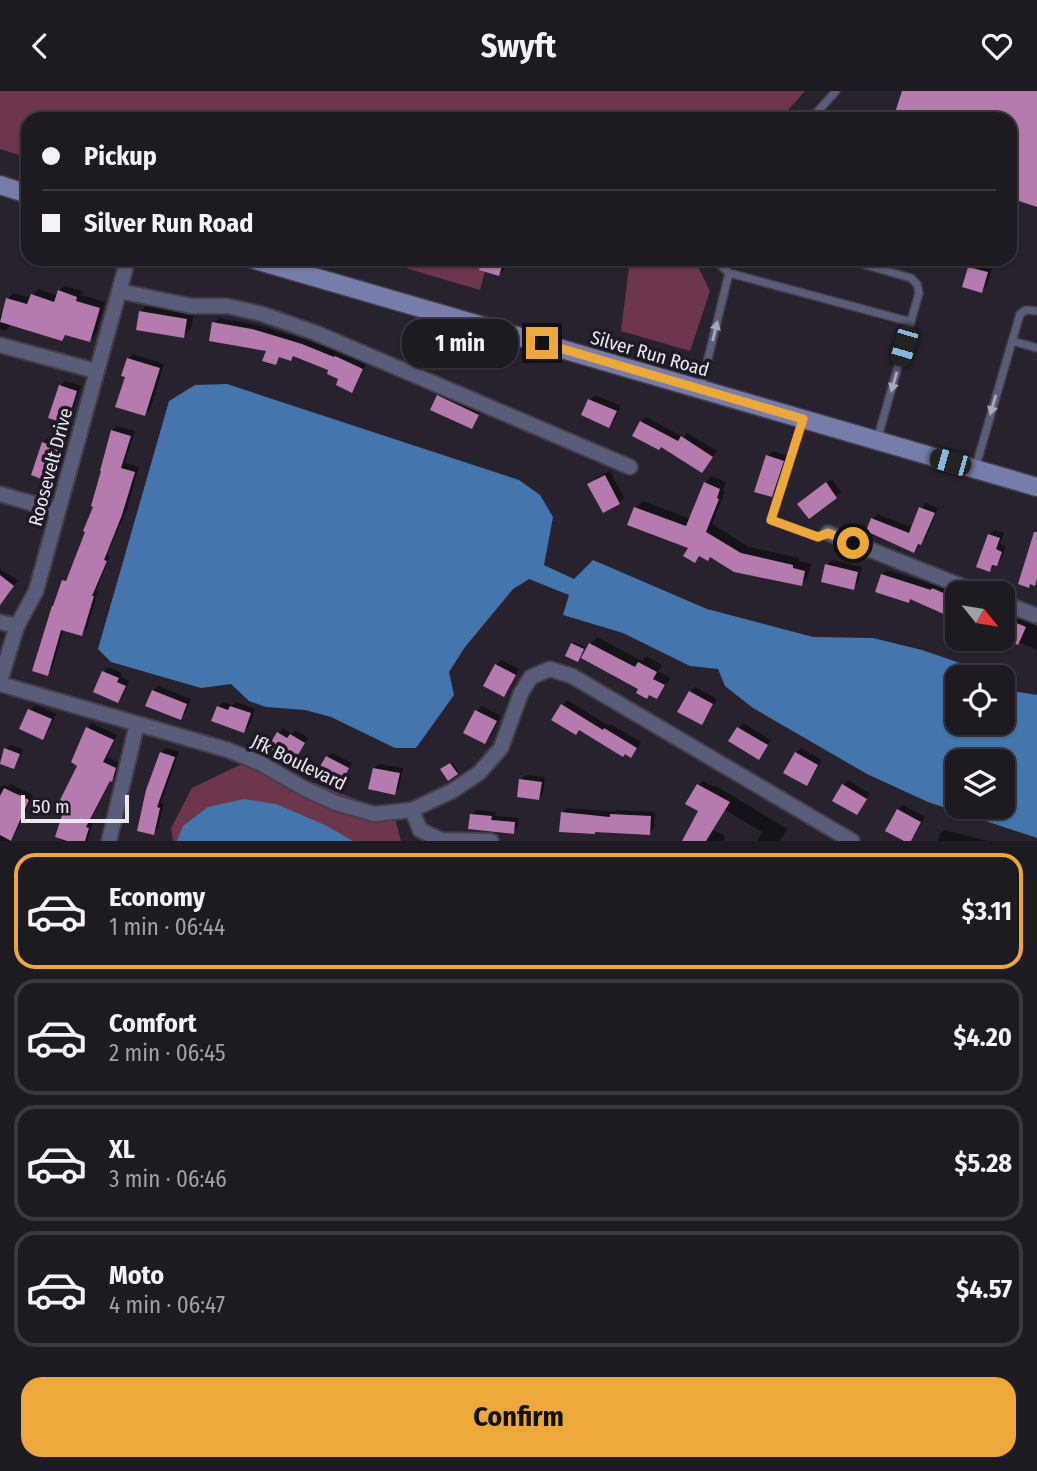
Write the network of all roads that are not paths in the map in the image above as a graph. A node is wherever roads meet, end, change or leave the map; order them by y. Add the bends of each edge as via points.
1 (835, 91) edge
2 (817, 112) edge
3 (0, 185) edge
4 (21, 192) edge
5 (126, 266) edge
6 (276, 266) edge
7 (722, 266) edge
8 (869, 266) edge
9 (729, 273) junction
10 (119, 291) junction
11 (1037, 311) edge
12 (911, 322) junction
13 (1012, 341) junction
14 (0, 345) edge
15 (1037, 348) edge
16 (96, 371) junction
17 (700, 389) junction
18 (803, 419) junction
19 (877, 441) junction
20 (630, 467) dead end
21 (975, 469) junction
22 (1037, 487) edge
23 (0, 494) edge
24 (58, 511) junction
25 (828, 533) joint
26 (949, 581) edge
27 (1015, 608) edge
28 (1037, 616) edge
29 (0, 622) edge
30 (17, 626) junction
31 (0, 682) edge
32 (137, 724) junction
33 (412, 810) junction
34 (110, 841) edge
35 (491, 841) edge
36 (852, 841) edge

1 - 2 lane
3 - 4 main road
5 - 10 street, Roosevelt Drive
6 - 17 main road, Silver Run Road
7 - 9 lane
8 - 12 lane via 917,284
9 - 12 lane
17 -> 9 lane
10 - 16 street, Roosevelt Drive
10 - 20 street via 191,306 228,306 262,313
11 - 13 lane via 1020,314
12 -> 19 lane
13 - 15 lane
13 -> 21 lane
14 - 16 street
16 - 24 street, Roosevelt Drive
17 - 18 main road, Silver Run Road
18 - 19 main road, Silver Run Road
18 - 25 lane via 771,520 818,537
19 - 21 main road, Silver Run Road
21 - 22 main road, Silver Run Road
23 - 24 street
24 - 30 street, Roosevelt Drive via 36,591
25 - 26 street
27 - 28 street
29 - 30 street
30 - 31 street, Roosevelt Drive
31 - 32 street, Jfk Boulevard
32 - 33 street, Jfk Boulevard via 228,750 336,803 374,814
32 - 34 street
33 - 35 street via 421,830 441,839
33 - 36 street, Jfk Boulevard via 479,773 501,748 531,677 550,669 572,676

